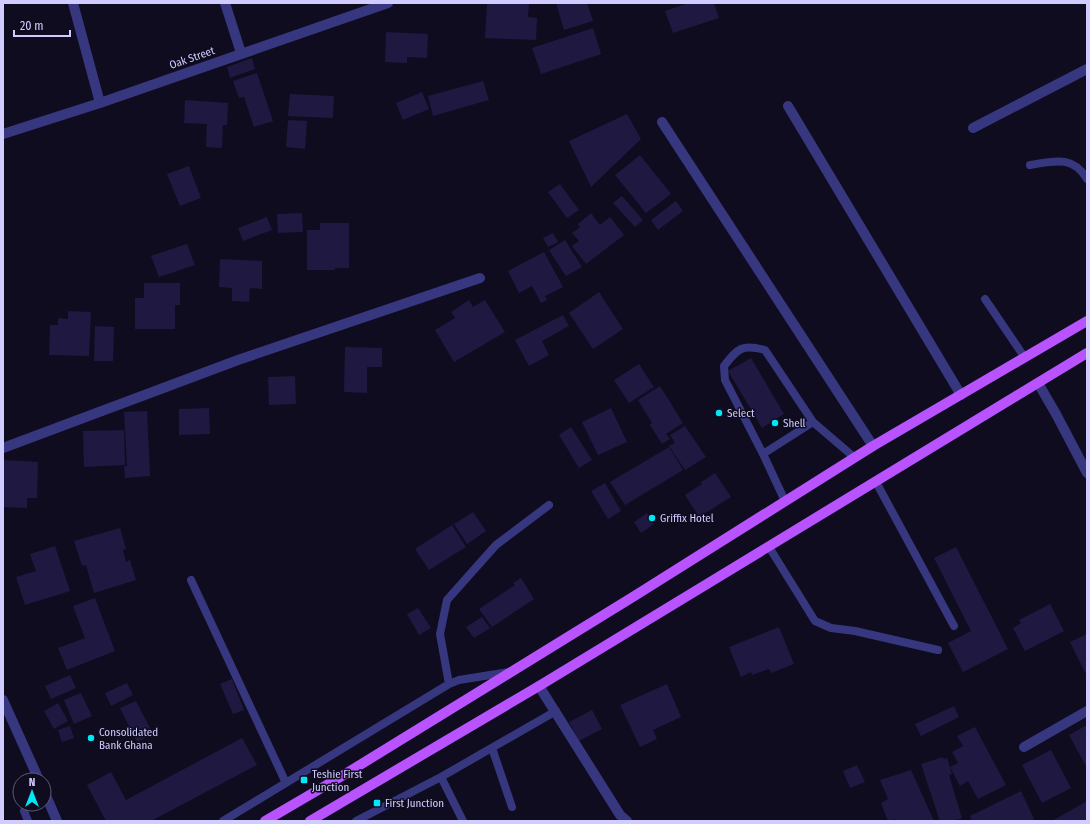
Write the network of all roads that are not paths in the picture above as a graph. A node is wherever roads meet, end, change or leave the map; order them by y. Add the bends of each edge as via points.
1 (73, 3) edge
2 (226, 3) edge
3 (388, 3) edge
4 (241, 53) junction
5 (1087, 69) edge
6 (100, 102) junction
7 (788, 106) dead end
8 (662, 122) dead end
9 (973, 128) dead end
10 (3, 134) edge
11 (1030, 165) dead end
12 (1087, 179) edge
13 (480, 278) dead end
14 (985, 299) dead end
15 (1087, 321) edge
16 (1087, 353) edge
17 (1025, 358) junction
18 (1038, 383) junction
19 (961, 395) junction
20 (813, 422) junction
21 (873, 446) junction
22 (3, 448) edge
23 (763, 454) junction
24 (854, 458) junction
25 (1087, 472) edge
26 (876, 482) junction
27 (785, 501) junction
28 (549, 505) dead end
29 (769, 547) junction
30 (191, 580) dead end
31 (954, 626) dead end
32 (938, 650) dead end
33 (511, 672) junction
34 (449, 684) junction
35 (539, 686) junction
36 (3, 700) edge
37 (556, 711) junction
38 (1087, 711) edge
39 (1024, 746) dead end
40 (492, 748) junction
41 (35, 772) edge
42 (441, 777) junction
43 (286, 783) junction
44 (512, 807) dead end
45 (52, 809) edge
46 (24, 812) dead end
47 (28, 821) edge
48 (57, 821) edge
49 (223, 821) edge
50 (265, 821) edge
51 (310, 821) edge
52 (356, 821) edge
53 (463, 821) edge
54 (627, 821) edge

1 - 6 street
2 - 4 street
3 - 4 street, Oak Street
4 - 6 street, Oak Street
5 - 9 street
6 - 10 street, Oak Street
7 - 19 street
8 - 21 street
11 - 12 lane via 1055,160 1066,161 1081,170
13 - 22 street via 238,360
14 - 17 lane
15 - 17 main road
16 - 18 main road
17 - 19 main road
18 - 25 street
18 - 26 main road
19 - 21 main road
20 - 23 lane
20 - 23 lane via 765,350 750,346 734,353 724,366 725,380
20 - 24 lane
21 - 24 main road
23 - 27 lane
24 - 27 main road
26 - 29 main road
26 - 31 lane
27 - 33 main road
28 - 34 lane via 496,545 447,600 440,634
29 - 32 lane via 815,621 831,628
29 - 35 main road
30 - 43 lane
33 - 34 lane via 459,680
33 - 50 main road
34 - 43 lane
35 - 37 street
35 - 51 main road
36 - 41 street
37 - 40 lane
37 - 54 street via 620,815
38 - 39 street
40 - 42 lane
40 - 44 lane
42 - 52 lane
42 - 53 lane
43 - 49 lane
45 - 48 street
46 - 47 lane

